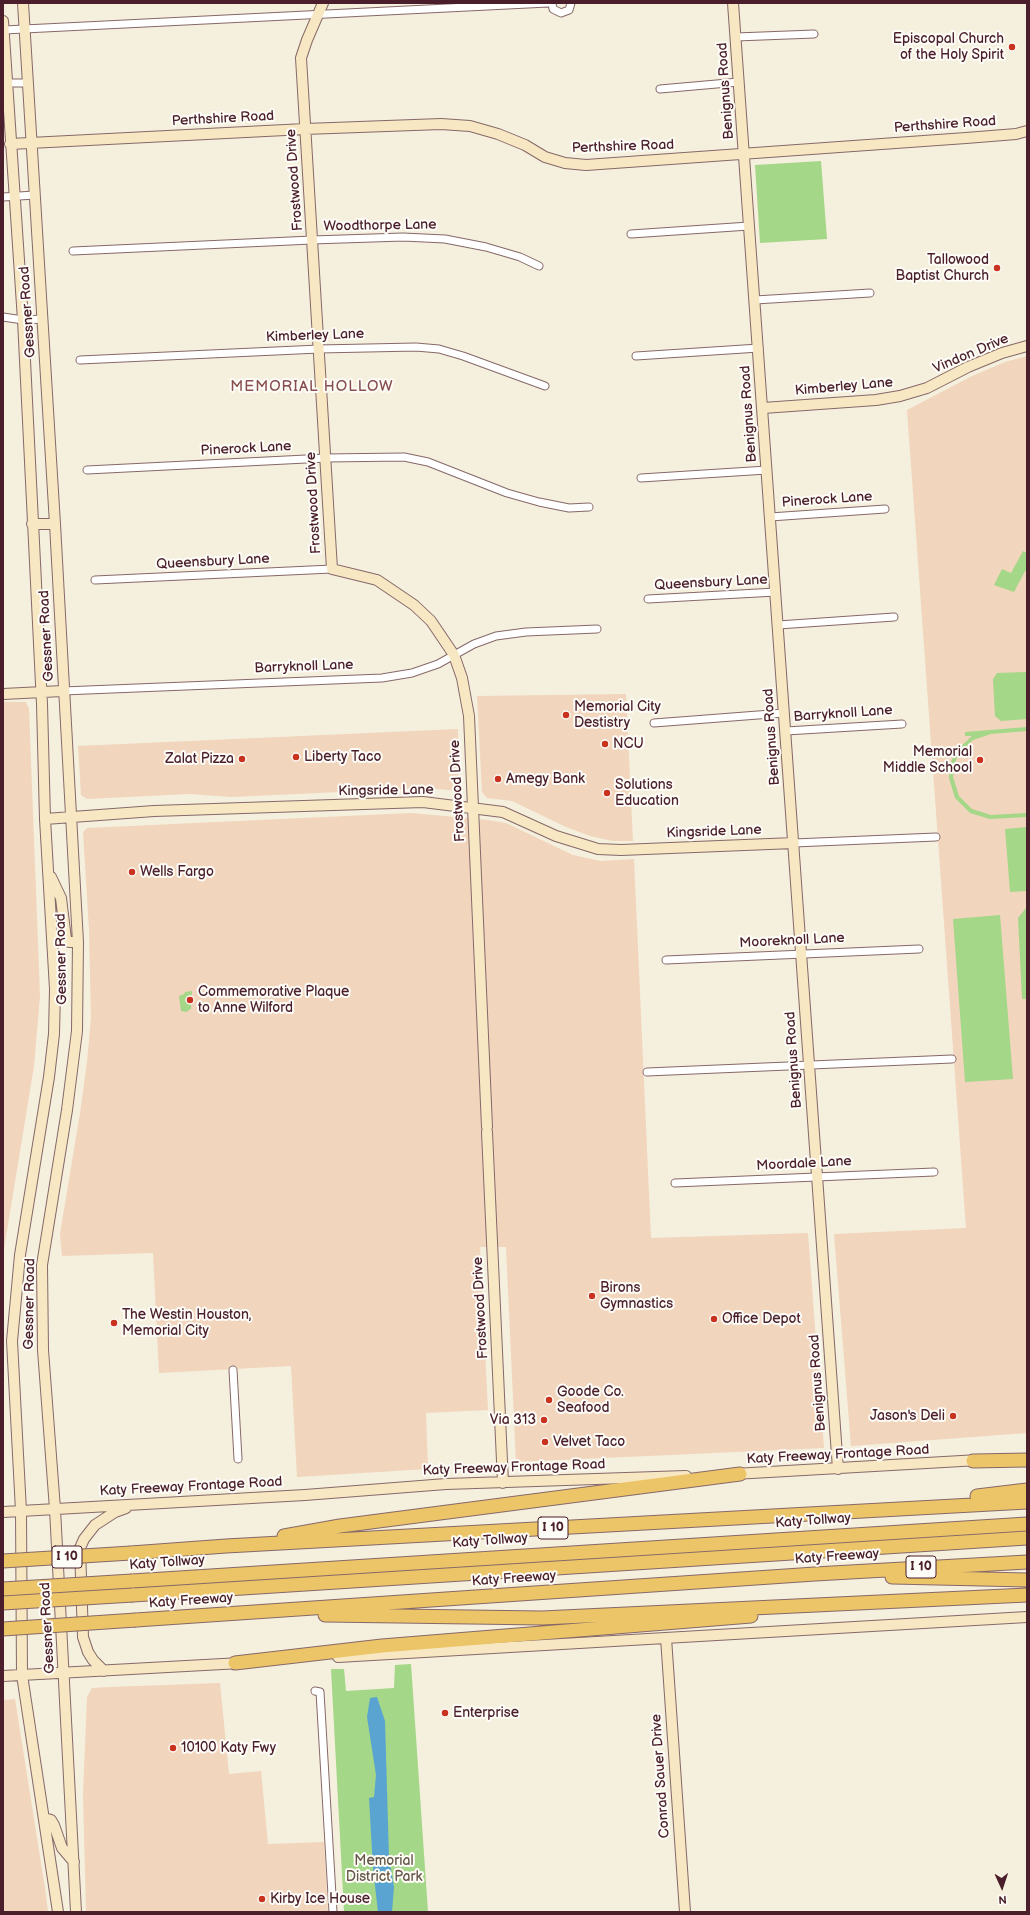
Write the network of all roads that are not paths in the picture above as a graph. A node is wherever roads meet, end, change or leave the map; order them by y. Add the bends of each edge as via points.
1 (24, 3) edge
2 (323, 3) edge
3 (548, 3) edge
4 (552, 3) edge
5 (571, 3) edge
6 (733, 3) edge
7 (317, 15) junction
8 (3, 25) edge
9 (25, 28) junction
10 (814, 34) dead end
11 (736, 37) junction
12 (739, 82) junction
13 (28, 83) junction
14 (5, 84) edge
15 (660, 89) dead end
16 (305, 129) junction
17 (1027, 131) edge
18 (32, 143) junction
19 (10, 144) junction
20 (744, 154) junction
21 (35, 195) junction
22 (3, 197) edge
23 (14, 197) junction
24 (749, 226) junction
25 (631, 234) dead end
26 (312, 240) junction
27 (73, 251) dead end
28 (539, 266) dead end
29 (870, 293) dead end
30 (755, 300) junction
31 (3, 317) edge
32 (43, 319) junction
33 (23, 320) junction
34 (1027, 346) edge
35 (759, 348) junction
36 (319, 349) junction
37 (636, 356) dead end
38 (80, 360) dead end
39 (545, 386) dead end
40 (927, 388) joint
41 (763, 408) junction
42 (326, 458) junction
43 (87, 470) dead end
44 (767, 470) junction
45 (641, 478) dead end
46 (589, 507) dead end
47 (885, 510) dead end
48 (770, 517) junction
49 (32, 524) junction
50 (55, 524) junction
51 (332, 569) junction
52 (95, 580) dead end
53 (776, 592) junction
54 (648, 599) dead end
55 (894, 617) dead end
56 (778, 625) junction
57 (597, 629) dead end
58 (454, 655) junction
59 (63, 691) junction
60 (40, 692) junction
61 (3, 694) edge
62 (784, 713) junction
63 (654, 723) dead end
64 (902, 724) dead end
65 (786, 731) junction
66 (473, 807) junction
67 (70, 816) junction
68 (45, 819) junction
69 (936, 837) dead end
70 (794, 843) junction
71 (48, 872) junction
72 (78, 942) junction
73 (919, 949) dead end
74 (801, 954) junction
75 (666, 960) dead end
76 (952, 1059) dead end
77 (809, 1066) junction
78 (647, 1072) dead end
79 (934, 1172) dead end
80 (817, 1176) junction
81 (675, 1183) dead end
82 (233, 1370) dead end
83 (1027, 1456) edge
84 (238, 1459) dead end
85 (1027, 1460) edge
86 (973, 1461) junction
87 (838, 1469) junction
88 (740, 1474) junction
89 (503, 1483) junction
90 (1027, 1490) edge
91 (1027, 1502) edge
92 (138, 1504) junction
93 (880, 1508) junction
94 (56, 1509) junction
95 (21, 1511) junction
96 (3, 1512) edge
97 (1027, 1524) edge
98 (1027, 1538) edge
99 (226, 1546) junction
100 (3, 1561) edge
101 (1027, 1562) edge
102 (815, 1574) junction
103 (1027, 1580) edge
104 (3, 1589) edge
105 (1027, 1595) edge
106 (985, 1598) junction
107 (3, 1603) edge
108 (237, 1614) junction
109 (1027, 1617) edge
110 (3, 1629) edge
111 (666, 1638) junction
112 (235, 1663) junction
113 (104, 1670) junction
114 (64, 1673) junction
115 (22, 1675) junction
116 (3, 1676) edge
117 (315, 1691) dead end
118 (44, 1818) junction
119 (74, 1862) junction
120 (58, 1912) edge
121 (76, 1912) edge
122 (333, 1912) edge
123 (685, 1912) edge

1 - 9 main road, Gessner Road
2 - 7 main road, Frostwood Drive
3 - 7 street
4 - 5 street via 553,9 561,13 569,10
6 - 11 main road, Benignus Road
7 - 9 street
7 - 16 main road, Frostwood Drive via 301,58
8 - 9 street
8 - 14 main road, Gessner Road
9 - 13 main road, Gessner Road
10 - 11 street
11 - 12 main road, Benignus Road
12 - 15 street
12 - 20 main road, Benignus Road
13 - 14 street
13 - 18 main road, Gessner Road
14 - 19 main road, Gessner Road
16 - 18 main road, Perthshire Road
16 - 20 main road, Perthshire Road via 441,124 470,126 525,145 545,157 565,163 586,165
16 - 26 main road, Frostwood Drive
17 - 20 main road, Perthshire Road via 1016,134
18 - 19 main road, Perthshire Road
18 - 21 main road, Gessner Road
19 - 23 main road, Gessner Road
20 - 24 main road, Benignus Road
21 - 23 street
21 - 32 main road, Gessner Road
22 - 23 street
23 - 33 main road, Gessner Road
24 - 25 street
24 - 30 main road, Benignus Road
26 - 27 street, Woodthorpe Lane
26 - 28 street, Woodthorpe Lane via 403,237 445,239 513,255
26 - 36 main road, Frostwood Drive
29 - 30 street
30 - 35 main road, Benignus Road
31 - 33 street
32 - 33 street
32 - 50 main road, Gessner Road
33 - 49 main road, Gessner Road
34 - 40 main road, Vindon Drive via 968,367
35 - 37 street
35 - 41 main road, Benignus Road
36 - 38 street, Kimberley Lane
36 - 39 street, Kimberley Lane via 439,349
36 - 42 main road, Frostwood Drive
40 - 41 main road, Kimberley Lane via 876,400
41 - 44 main road, Benignus Road
42 - 43 street, Pinerock Lane
42 - 46 street, Pinerock Lane via 404,457 428,462 507,493 538,502 569,508
42 - 51 main road, Frostwood Drive
44 - 45 street
44 - 48 main road, Benignus Road
47 - 48 street, Pinerock Lane
48 - 53 main road, Benignus Road
49 - 50 main road
49 - 60 main road, Gessner Road
50 - 59 main road, Gessner Road
51 - 52 street, Queensbury Lane
51 - 58 main road, Frostwood Drive via 377,580 396,592 431,621
53 - 54 street, Queensbury Lane
53 - 56 main road, Benignus Road
55 - 56 street
56 - 62 main road, Benignus Road
57 - 58 street, Barryknoll Lane via 496,636
58 - 59 street, Barryknoll Lane via 438,664 382,678
58 - 66 main road, Frostwood Drive via 462,678 469,716
59 - 60 main road, Barryknoll Lane
59 - 67 main road, Gessner Road
60 - 61 main road, Barryknoll Lane
60 - 68 main road, Gessner Road
62 - 63 street, Barryknoll Lane
62 - 65 main road, Benignus Road
64 - 65 street, Barryknoll Lane
65 - 70 main road, Benignus Road
66 - 67 main road, Kingsride Lane via 400,802
66 - 70 main road, Kingsride Lane via 503,812 556,836 598,848 621,850
66 - 89 main road, Frostwood Drive
67 - 68 main road, Kingsride Lane
67 - 72 main road, Gessner Road
68 - 71 main road, Gessner Road
69 - 70 street, Kingsride Lane
70 - 74 main road, Benignus Road
71 - 72 main road via 61,898 66,939
71 - 95 main road, Gessner Road via 55,989 54,1034 20,1255 12,1341
72 - 94 main road, Gessner Road via 77,1032 42,1265 42,1350
73 - 74 street, Mooreknoll Lane
74 - 75 street, Mooreknoll Lane
74 - 77 main road, Benignus Road
76 - 77 street
77 - 78 street
77 - 80 main road, Benignus Road
79 - 80 street, Moordale Lane
80 - 81 street, Moordale Lane
80 - 87 main road, Benignus Road
82 - 84 street
83 - 86 main road, Katy Freeway Frontage Road
85 - 86 highway
86 - 87 main road, Katy Freeway Frontage Road
87 - 88 main road, Katy Freeway Frontage Road
88 - 89 main road, Katy Freeway Frontage Road
88 - 99 highway via 340,1526
89 - 92 main road, Katy Freeway Frontage Road via 446,1484
90 - 93 highway
91 - 93 highway, I 10
92 - 94 main road, Katy Freeway Frontage Road
92 - 113 main road via 115,1512 95,1525 80,1548 83,1637 93,1660
93 - 99 highway, I 10
94 - 95 main road, Katy Freeway Frontage Road
94 - 114 main road, Gessner Road
95 - 96 main road, Katy Freeway Frontage Road
95 - 115 main road, Gessner Road
97 - 104 highway, Katy Tollway, bridge
98 - 107 highway, Katy Tollway, bridge
99 - 100 highway, I 10, bridge
101 - 102 highway, Katy Freeway / I 10
102 - 103 highway
102 - 108 highway, Katy Freeway / I 10
105 - 106 highway
106 - 108 highway via 522,1618
106 - 112 highway via 382,1646
108 - 110 highway, Katy Freeway / I 10, bridge
109 - 111 main road
111 - 112 main road
111 - 123 main road, Conrad Sauer Drive
112 - 113 main road
113 - 114 main road
114 - 115 main road
114 - 119 main road, Gessner Road
115 - 116 main road
115 - 118 main road, Gessner Road
117 - 122 street via 320,1692
118 - 119 main road via 54,1824 62,1848
118 - 120 main road, Gessner Road
119 - 121 main road, Gessner Road

